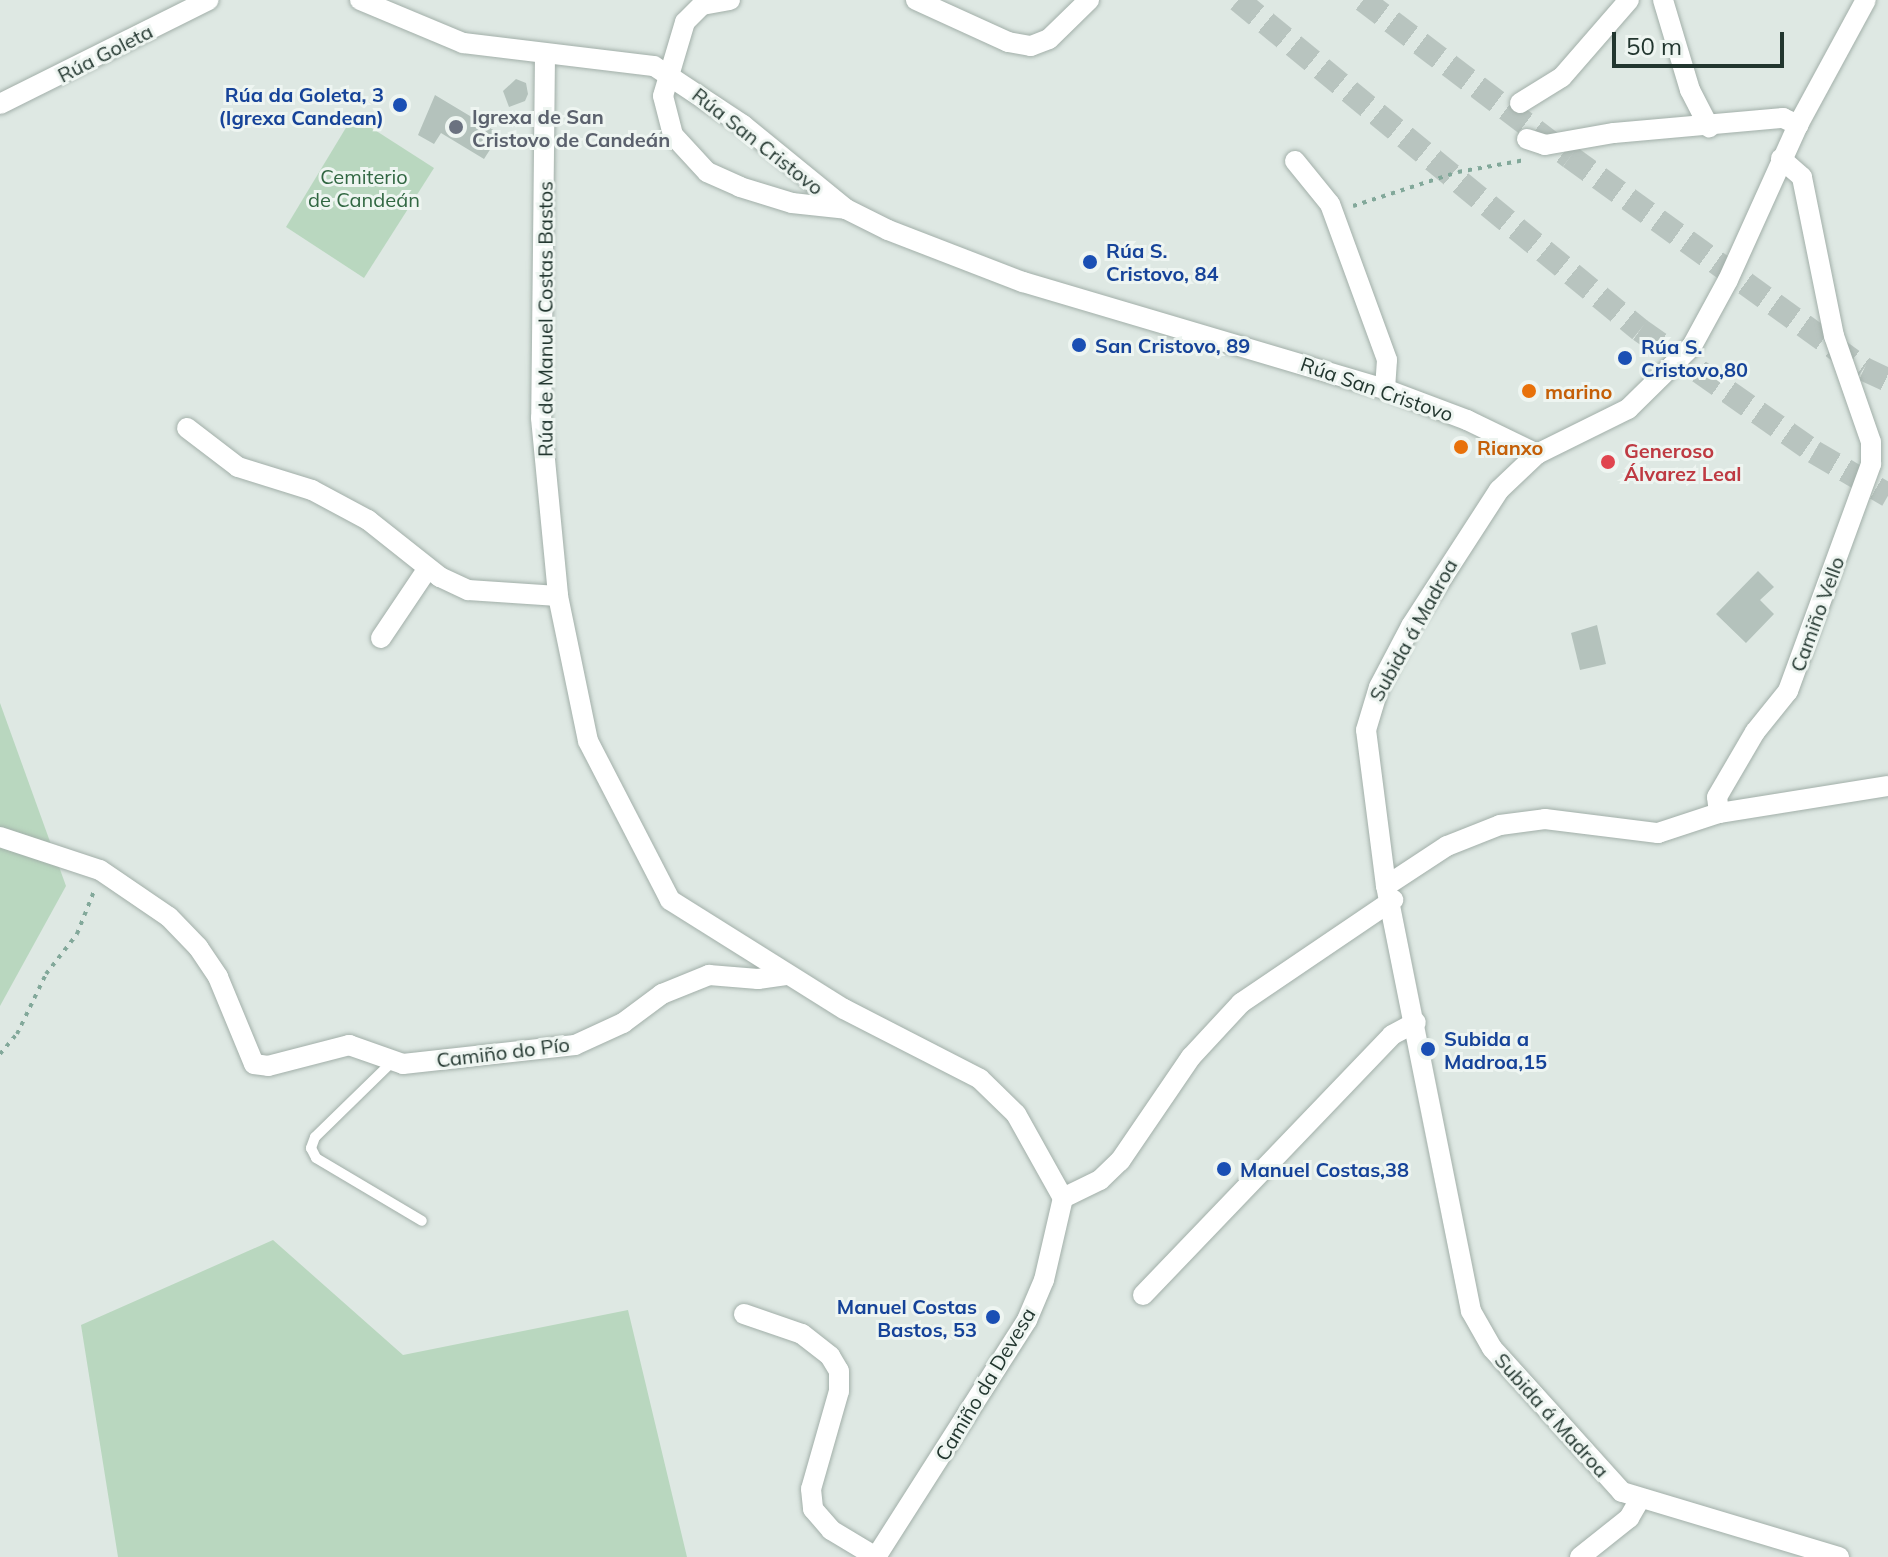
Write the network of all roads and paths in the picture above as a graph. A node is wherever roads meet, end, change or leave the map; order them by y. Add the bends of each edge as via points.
1 (209, 0) edge
2 (360, 0) edge
3 (730, 0) edge
4 (916, 0) edge
5 (1089, 0) edge
6 (1629, 0) edge
7 (1663, 0) edge
8 (1866, 0) edge
9 (545, 55) junction
10 (670, 75) junction
11 (1520, 103) dead end
12 (0, 104) edge
13 (1798, 125) junction
14 (1709, 127) junction
15 (1536, 142) joint
16 (1781, 159) junction
17 (1295, 161) dead end
18 (846, 209) junction
19 (1333, 213) junction
20 (1385, 389) junction
21 (187, 428) dead end
22 (1537, 454) junction
23 (428, 568) junction
24 (558, 596) junction
25 (381, 638) dead end
26 (1888, 786) edge
27 (1719, 813) junction
28 (0, 837) edge
29 (100, 870) junction
30 (1390, 893) junction
31 (788, 975) junction
32 (1416, 1022) junction
33 (0, 1054) edge
34 (393, 1061) junction
35 (1063, 1198) junction
36 (422, 1221) dead end
37 (1143, 1295) dead end
38 (744, 1314) dead end
39 (1640, 1499) junction
40 (876, 1557) edge
41 (1580, 1557) edge
42 (1839, 1557) edge

1 - 12 street, Rúa Goleta
2 - 9 street via 463,43
3 - 10 street via 690,12
4 - 5 street via 1008,42 1031,46 1049,39
6 - 11 street via 1562,77
7 - 14 street via 1690,90
8 - 13 street
9 - 10 street, Rúa San Cristovo via 638,60
9 - 24 street, Rúa de Manuel Costas Bastos via 541,418
10 - 18 street, Rúa San Cristovo via 743,125
10 - 18 street, Rúa San Cristovo via 663,96 673,135 707,172 792,203
13 - 14 street via 1783,118
13 - 16 street
14 - 15 street
15 - 19 path via 1540,154 1519,163 1458,172
16 - 22 street via 1728,280 1678,365 1628,409
16 - 27 street, Camiño Vello via 1802,177 1834,336 1871,442 1871,464 1802,662 1717,797
17 - 19 street
18 - 20 street, Rúa San Cristovo via 1023,282
19 - 20 street via 1387,360
20 - 22 street, Rúa San Cristovo
21 - 23 street via 238,467 312,490 368,520
22 - 30 street, Subida á Madroa via 1499,490 1454,556 1371,708 1367,768
23 - 24 street via 468,590
23 - 25 street
24 - 31 street, Rúa de Manuel Costas Bastos via 588,741 657,883 686,913
26 - 27 street
27 - 30 street via 1658,833 1545,819 1500,825 1447,846
28 - 29 street, Camiño do Pío
29 - 33 path via 77,934 46,974 17,1034
29 - 34 street, Camiño do Pío via 169,917 198,947 218,977 254,1064 268,1066 349,1045
30 - 32 street, Subida á Madroa
30 - 35 street via 1241,1003 1191,1057 1120,1161 1100,1180
31 - 34 street, Camiño do Pío via 709,975 662,994 623,1023 575,1045
31 - 35 street, Rúa de Manuel Costas Bastos via 993,1090 1016,1114
32 - 37 street via 1392,1035
32 - 39 street, Subida á Madroa via 1471,1311 1492,1348 1622,1492
34 - 36 lane via 315,1137 311,1148 316,1158
35 - 40 street, Camiño da Devesa via 1044,1280 1027,1320
38 - 40 street, Camiño da Devesa via 802,1334 830,1356 839,1371 839,1391 811,1489 813,1509 831,1530
39 - 41 street via 1629,1518
39 - 42 street, Subida á Madroa via 1765,1531

